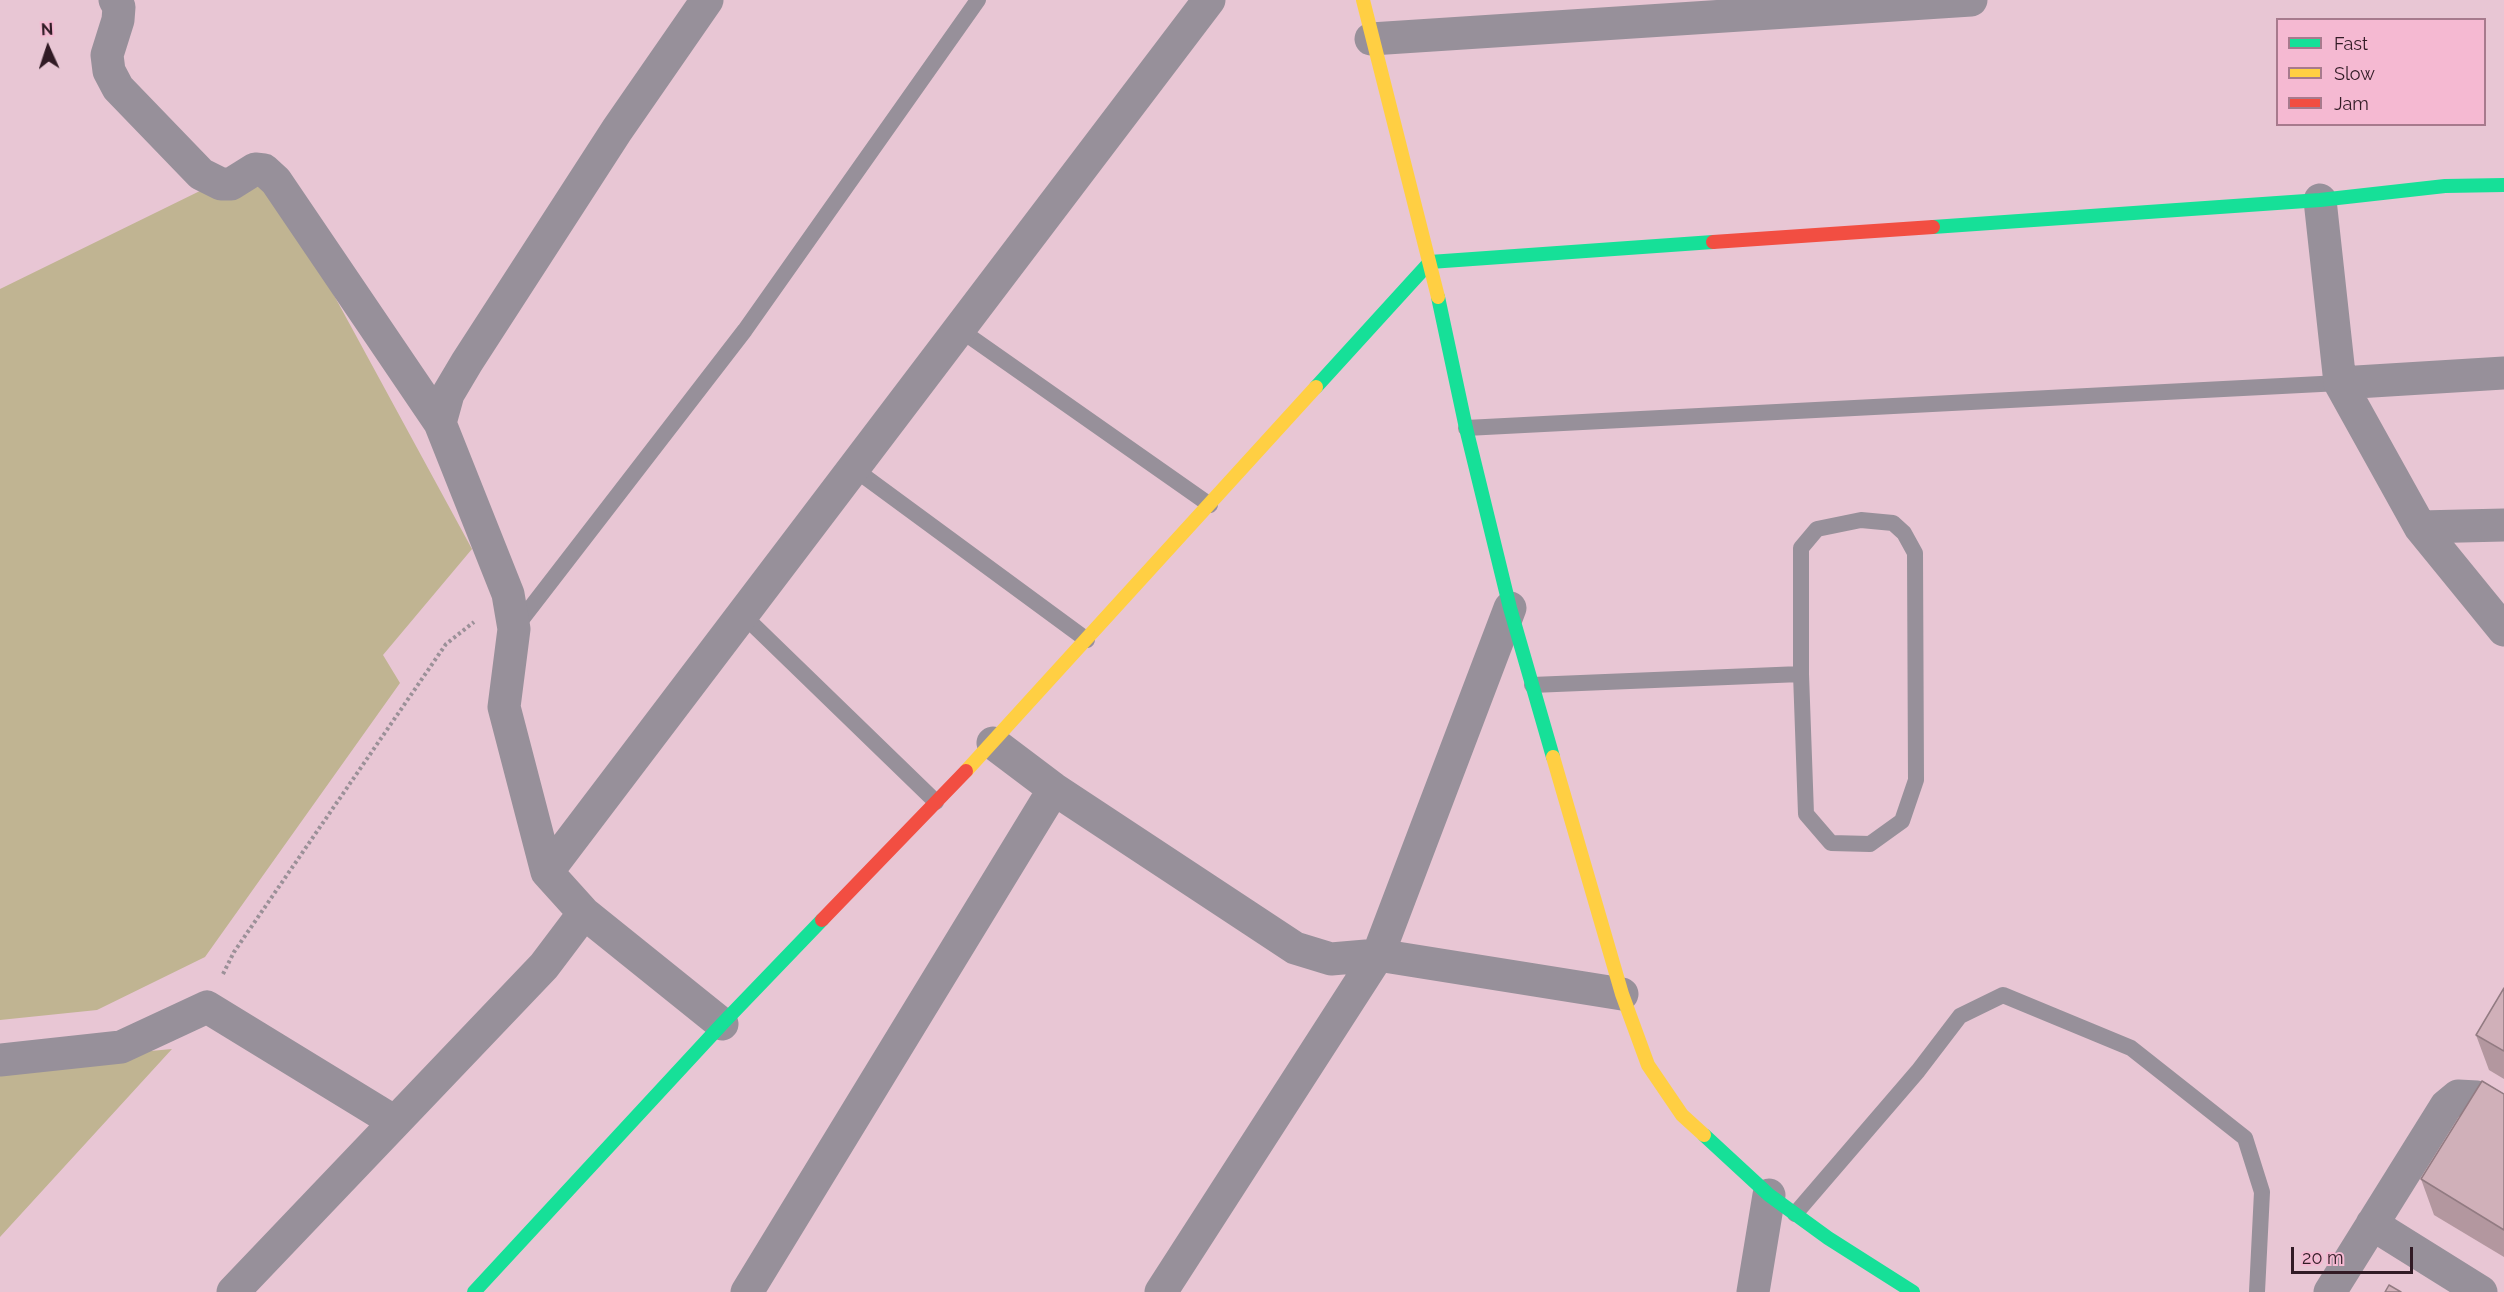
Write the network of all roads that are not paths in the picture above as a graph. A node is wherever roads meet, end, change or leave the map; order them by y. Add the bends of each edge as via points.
1 (115, 0) edge
2 (706, 0) edge
3 (978, 0) edge
4 (1209, 0) edge
5 (1363, 0) edge
6 (1971, 0) edge
7 (1371, 39) junction
8 (2504, 185) edge
9 (2320, 200) junction
10 (1430, 262) junction
11 (959, 329) junction
12 (2504, 374) edge
13 (2340, 383) junction
14 (440, 423) junction
15 (1466, 428) junction
16 (853, 468) junction
17 (1210, 505) junction
18 (2504, 525) edge
19 (2420, 527) junction
20 (1510, 608) junction
21 (742, 614) junction
22 (514, 629) junction
23 (2504, 630) edge
24 (1087, 640) junction
25 (1801, 674) junction
26 (1532, 685) junction
27 (993, 743) junction
28 (1054, 789) junction
29 (936, 802) junction
30 (547, 872) junction
31 (584, 913) junction
32 (1378, 955) junction
33 (1622, 994) junction
34 (722, 1024) junction
35 (0, 1060) edge
36 (2504, 1113) edge
37 (395, 1122) junction
38 (1782, 1204) junction
39 (2372, 1224) junction
40 (233, 1292) edge
41 (474, 1292) edge
42 (747, 1292) edge
43 (1161, 1292) edge
44 (1753, 1292) edge
45 (1913, 1292) edge
46 (2257, 1292) edge
47 (2330, 1292) edge
48 (2481, 1292) edge

1 - 14 street via 118,20 107,55 118,88 201,174 221,184 231,184 255,169 264,170 276,181
2 - 14 street via 467,362 448,394
3 - 22 lane via 745,330
4 - 11 street
5 - 7 street
6 - 7 street
7 - 10 street
8 - 9 street via 2445,186
9 - 10 street
9 - 13 street
10 - 15 street
10 - 17 street
11 - 16 street
11 - 17 lane
12 - 13 street
13 - 15 lane
13 - 19 street
14 - 22 street via 508,594
15 - 20 street
16 - 21 street
16 - 24 lane
17 - 24 street
18 - 19 street
19 - 23 street
20 - 26 street
20 - 32 street
21 - 29 lane
21 - 30 street
22 - 30 street via 504,707
24 - 27 street
25 - 25 lane via 1801,548 1817,529 1861,520 1893,523 1915,553 1916,780 1902,821 1870,844 1831,843 1806,814
25 - 26 lane
26 - 33 street
27 - 28 street
27 - 29 street
28 - 32 street via 1295,948 1331,959
28 - 42 street
29 - 34 street
30 - 31 street
31 - 34 street
31 - 37 street via 544,966
32 - 33 street
32 - 43 street
33 - 38 street via 1648,1065 1682,1115
34 - 41 street
35 - 37 street via 121,1047 207,1007
36 - 39 street via 2477,1097 2458,1096 2446,1106
37 - 40 street
38 - 44 street
38 - 45 street
38 - 46 lane via 1917,1071 1960,1016 2003,995 2131,1048 2245,1138 2262,1192
39 - 47 street
39 - 48 street

